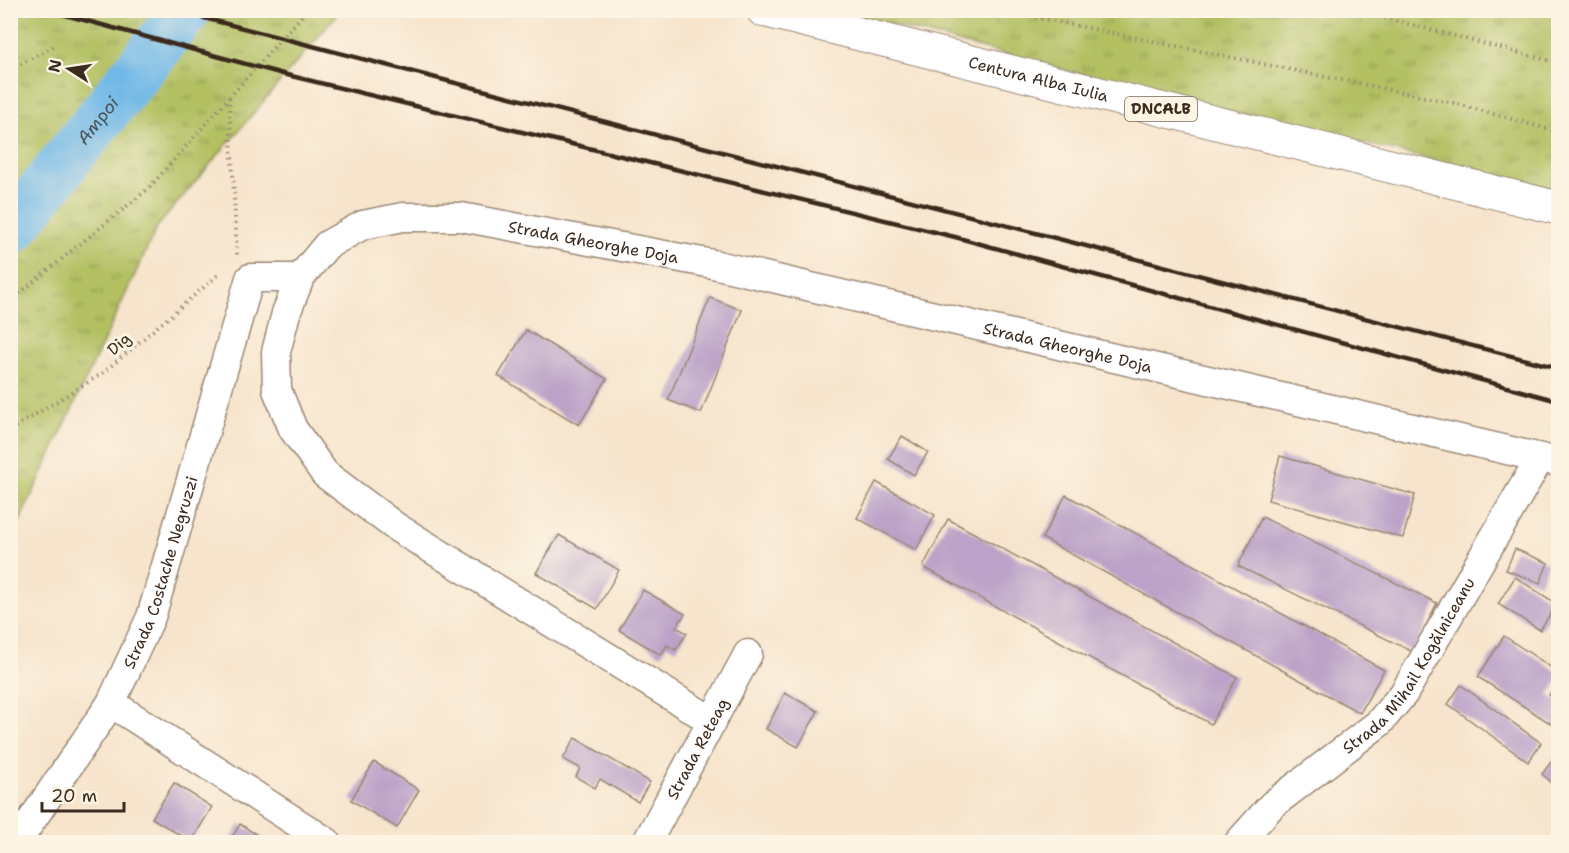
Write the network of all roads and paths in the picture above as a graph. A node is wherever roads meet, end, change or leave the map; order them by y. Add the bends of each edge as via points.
1 (307, 10) edge
2 (763, 10) edge
3 (1000, 10) edge
4 (1368, 10) edge
5 (56, 45) dead end
6 (1558, 63) edge
7 (10, 70) edge
8 (230, 97) junction
9 (1558, 132) edge
10 (1558, 208) edge
11 (238, 271) junction
12 (300, 278) junction
13 (10, 301) edge
14 (10, 430) edge
15 (1549, 460) edge
16 (748, 654) dead end
17 (111, 703) junction
18 (712, 721) junction
19 (17, 843) edge
20 (327, 843) edge
21 (647, 843) edge
22 (1239, 843) edge

1 - 8 path
2 - 10 main road, Centura Alba Iulia / DNCALB
3 - 9 path via 1454,103
4 - 6 path via 1378,16
5 - 7 path
8 - 11 path
8 - 13 path via 148,189
11 - 12 street
11 - 14 path, Dig via 216,276 103,373
11 - 17 street, Strada Costache Negruzzi via 151,617
12 - 15 street, Strada Gheorghe Doja via 327,245 363,225 403,217 461,217 713,264
12 - 18 street, Strada Gheorghe Doja via 276,352 278,390 293,429 325,474 396,527
15 - 22 street, Strada Mihail Kogălniceanu via 1404,693 1380,723 1272,805
16 - 18 street, Strada Reteag
17 - 19 street, Strada Costache Negruzzi
17 - 20 street
18 - 21 street, Strada Reteag

